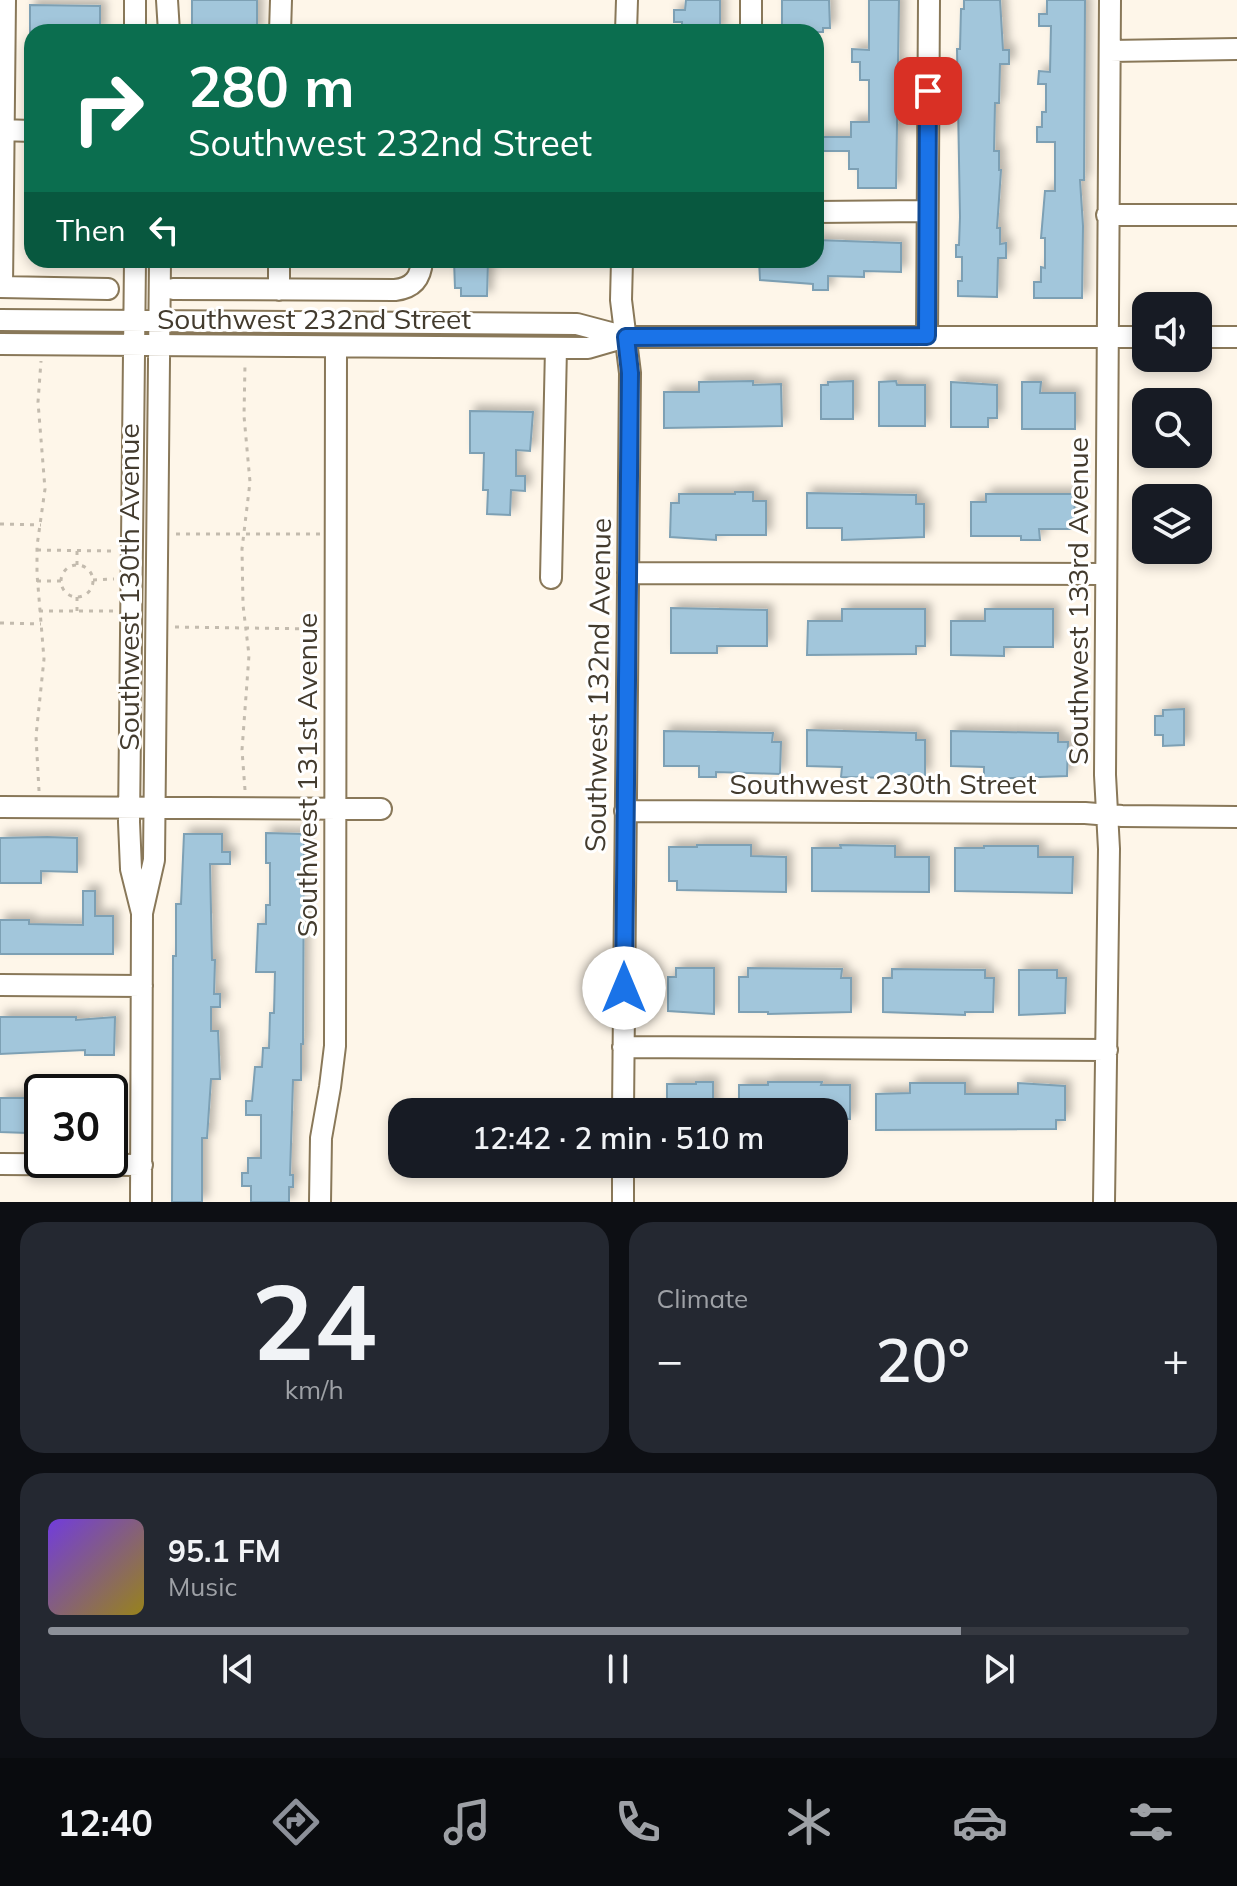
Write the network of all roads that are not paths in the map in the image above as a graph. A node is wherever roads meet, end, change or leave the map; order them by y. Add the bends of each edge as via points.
1 (5, 0) edge
2 (281, 0) edge
3 (627, 0) edge
4 (751, 0) edge
5 (929, 0) edge
6 (1110, 0) edge
7 (161, 15) edge
8 (135, 16) edge
9 (280, 24) edge
10 (626, 24) edge
11 (751, 24) edge
12 (1237, 49) edge
13 (1110, 51) junction
14 (2, 130) edge
15 (24, 131) edge
16 (927, 211) junction
17 (824, 212) edge
18 (1107, 215) junction
19 (1237, 215) edge
20 (135, 268) edge
21 (160, 268) edge
22 (279, 268) edge
23 (421, 268) edge
24 (622, 268) edge
25 (1, 287) edge
26 (108, 289) dead end
27 (173, 289) dead end
28 (279, 290) junction
29 (0, 320) edge
30 (134, 321) junction
31 (159, 322) junction
32 (927, 336) junction
33 (626, 337) junction
34 (1107, 337) junction
35 (1132, 337) edge
36 (1212, 337) edge
37 (1237, 337) edge
38 (0, 344) edge
39 (133, 345) junction
40 (158, 345) junction
41 (336, 347) junction
42 (556, 348) junction
43 (628, 573) junction
44 (1106, 574) junction
45 (551, 578) dead end
46 (0, 807) edge
47 (129, 808) junction
48 (155, 808) junction
49 (335, 808) junction
50 (381, 809) dead end
51 (625, 811) junction
52 (1105, 813) junction
53 (1237, 817) edge
54 (142, 913) junction
55 (0, 985) edge
56 (142, 986) junction
57 (623, 1047) junction
58 (1107, 1050) junction
59 (623, 1098) edge
60 (0, 1164) edge
61 (142, 1165) junction
62 (623, 1178) edge
63 (141, 1202) edge
64 (320, 1202) edge
65 (623, 1202) edge
66 (1104, 1202) edge

1 - 14 street
2 - 9 street
3 - 10 street
4 - 11 street
5 - 16 street
6 - 13 street, Southwest 133rd Avenue
7 - 8 street
12 - 13 street
13 - 18 street, Southwest 133rd Avenue
14 - 15 street
14 - 25 street
16 - 17 street
16 - 32 street
18 - 19 street
18 - 34 street, Southwest 133rd Avenue
20 - 30 street, Southwest 130th Avenue
21 - 31 street, Southwest 130th Avenue
22 - 28 street
23 - 28 street via 414,283 395,290
24 - 33 street, Southwest 132nd Avenue
25 - 26 street
27 - 28 street
29 - 30 street, Southwest 232nd Street
30 - 31 street, Southwest 232nd Street
30 - 39 street, Southwest 130th Avenue
31 - 33 street, Southwest 232nd Street via 577,324
31 - 40 street, Southwest 130th Avenue
32 - 33 street, Southwest 232nd Street
32 - 34 street, Southwest 232nd Street
33 - 42 street, Southwest 232nd Street via 588,348
33 - 43 street, Southwest 132nd Avenue
34 - 35 street, Southwest 232nd Street
34 - 44 street, Southwest 133rd Avenue
36 - 37 street
38 - 39 street, Southwest 232nd Street
39 - 40 street, Southwest 232nd Street
39 - 47 street, Southwest 130th Avenue
40 - 41 street, Southwest 232nd Street
40 - 48 street, Southwest 130th Avenue
41 - 42 street, Southwest 232nd Street
41 - 49 street, Southwest 131st Avenue
42 - 45 street
43 - 44 street
43 - 51 street, Southwest 132nd Avenue
44 - 52 street, Southwest 133rd Avenue
46 - 47 street
47 - 48 street
47 - 54 street, Southwest 130th Avenue via 131,869
48 - 49 street
48 - 54 street, Southwest 130th Avenue via 154,860
49 - 50 street
49 - 64 street, Southwest 131st Avenue via 335,1046 321,1138
51 - 52 street, Southwest 230th Street
51 - 57 street, Southwest 132nd Avenue
52 - 53 street, Southwest 230th Street
52 - 58 street, Southwest 133rd Avenue
54 - 56 street, Southwest 130th Avenue
55 - 56 street
56 - 61 street, Southwest 130th Avenue
57 - 58 street
57 - 59 street, Southwest 132nd Avenue
58 - 66 street, Southwest 133rd Avenue
60 - 61 street
61 - 63 street, Southwest 130th Avenue
62 - 65 street

